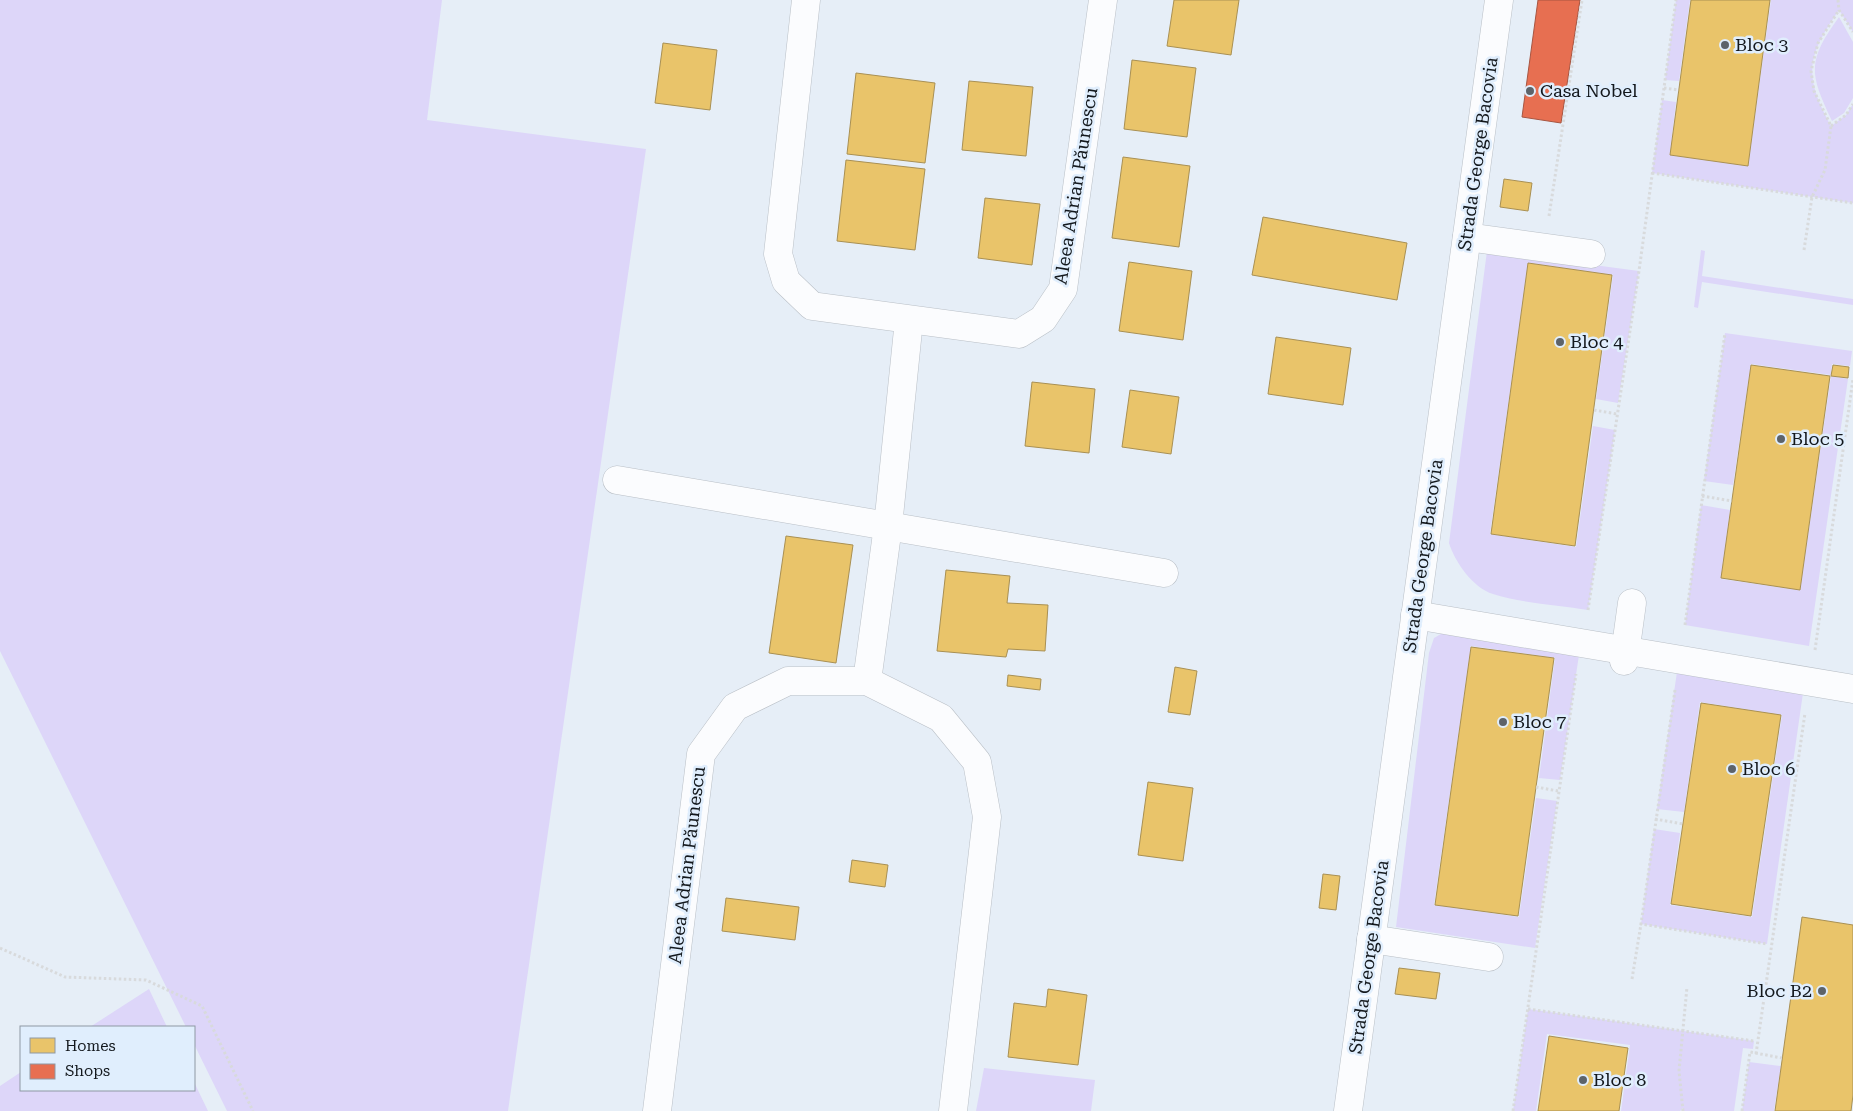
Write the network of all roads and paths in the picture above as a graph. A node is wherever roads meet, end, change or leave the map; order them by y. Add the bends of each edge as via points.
1 (806, 0) edge
2 (1103, 0) edge
3 (1499, 0) edge
4 (1582, 0) edge
5 (1676, 0) edge
6 (1838, 0) edge
7 (1839, 10) junction
8 (1853, 32) edge
9 (1664, 88) junction
10 (1679, 90) dead end
11 (1853, 104) edge
12 (1831, 126) junction
13 (1652, 173) junction
14 (1812, 197) junction
15 (1853, 203) edge
16 (1549, 216) dead end
17 (1467, 237) junction
18 (1804, 250) dead end
19 (1591, 254) dead end
20 (909, 320) junction
21 (1725, 333) dead end
22 (1853, 379) edge
23 (1594, 410) dead end
24 (1617, 414) junction
25 (617, 480) dead end
26 (1702, 496) junction
27 (1732, 501) dead end
28 (888, 526) junction
29 (1164, 573) dead end
30 (1632, 604) dead end
31 (1588, 610) dead end
32 (1415, 616) junction
33 (1685, 625) dead end
34 (1624, 656) junction
35 (1577, 664) dead end
36 (866, 681) junction
37 (1810, 682) junction
38 (1675, 688) dead end
39 (1853, 689) edge
40 (1536, 787) dead end
41 (1558, 791) junction
42 (1655, 819) junction
43 (1683, 824) dead end
44 (1641, 924) junction
45 (1371, 939) junction
46 (1767, 944) dead end
47 (0, 948) edge
48 (1489, 957) dead end
49 (1632, 979) dead end
50 (1687, 987) dead end
51 (1528, 1009) junction
52 (1682, 1032) junction
53 (1754, 1041) dead end
54 (1756, 1054) junction
55 (1782, 1058) dead end
56 (1682, 1110) edge
57 (253, 1111) edge
58 (657, 1111) edge
59 (954, 1111) edge
60 (1348, 1111) edge
61 (1513, 1111) edge
62 (1742, 1111) edge

1 - 20 street, Aleea Adrian Păunescu via 778,254 786,282 812,306
2 - 20 street, Aleea Adrian Păunescu via 1063,289 1043,319 1019,334
3 - 17 street, Strada George Bacovia
4 - 16 path
5 - 9 path
6 - 7 path
7 - 8 path
7 - 12 path via 1818,43 1811,71 1814,90
9 - 10 path
9 - 13 path
11 - 12 path via 1846,115
12 - 14 path via 1825,170
13 - 14 path
13 - 24 path
14 - 15 path
14 - 18 path
17 - 19 street
17 - 32 street, Strada George Bacovia
20 - 28 street
21 - 26 path
22 - 37 path
23 - 24 path
24 - 31 path
25 - 28 street
26 - 27 path
26 - 33 path
28 - 29 street
28 - 36 street
30 - 34 street
32 - 34 street
32 - 45 street, Strada George Bacovia
34 - 37 street
35 - 41 path
36 - 58 street, Aleea Adrian Păunescu via 788,681 735,706 701,754
36 - 59 street, Aleea Adrian Păunescu via 941,718 977,762 987,817
37 - 39 street
37 - 54 path
38 - 42 path
40 - 41 path
41 - 51 path
42 - 43 path
42 - 44 path
44 - 46 path
44 - 49 path
45 - 48 street
45 - 60 street, Strada George Bacovia
47 - 57 path via 65,977 146,980 202,1006
50 - 52 path
51 - 52 path
51 - 61 path
52 - 53 path
52 - 56 path via 1679,1071
54 - 55 path
54 - 62 path via 1750,1052

